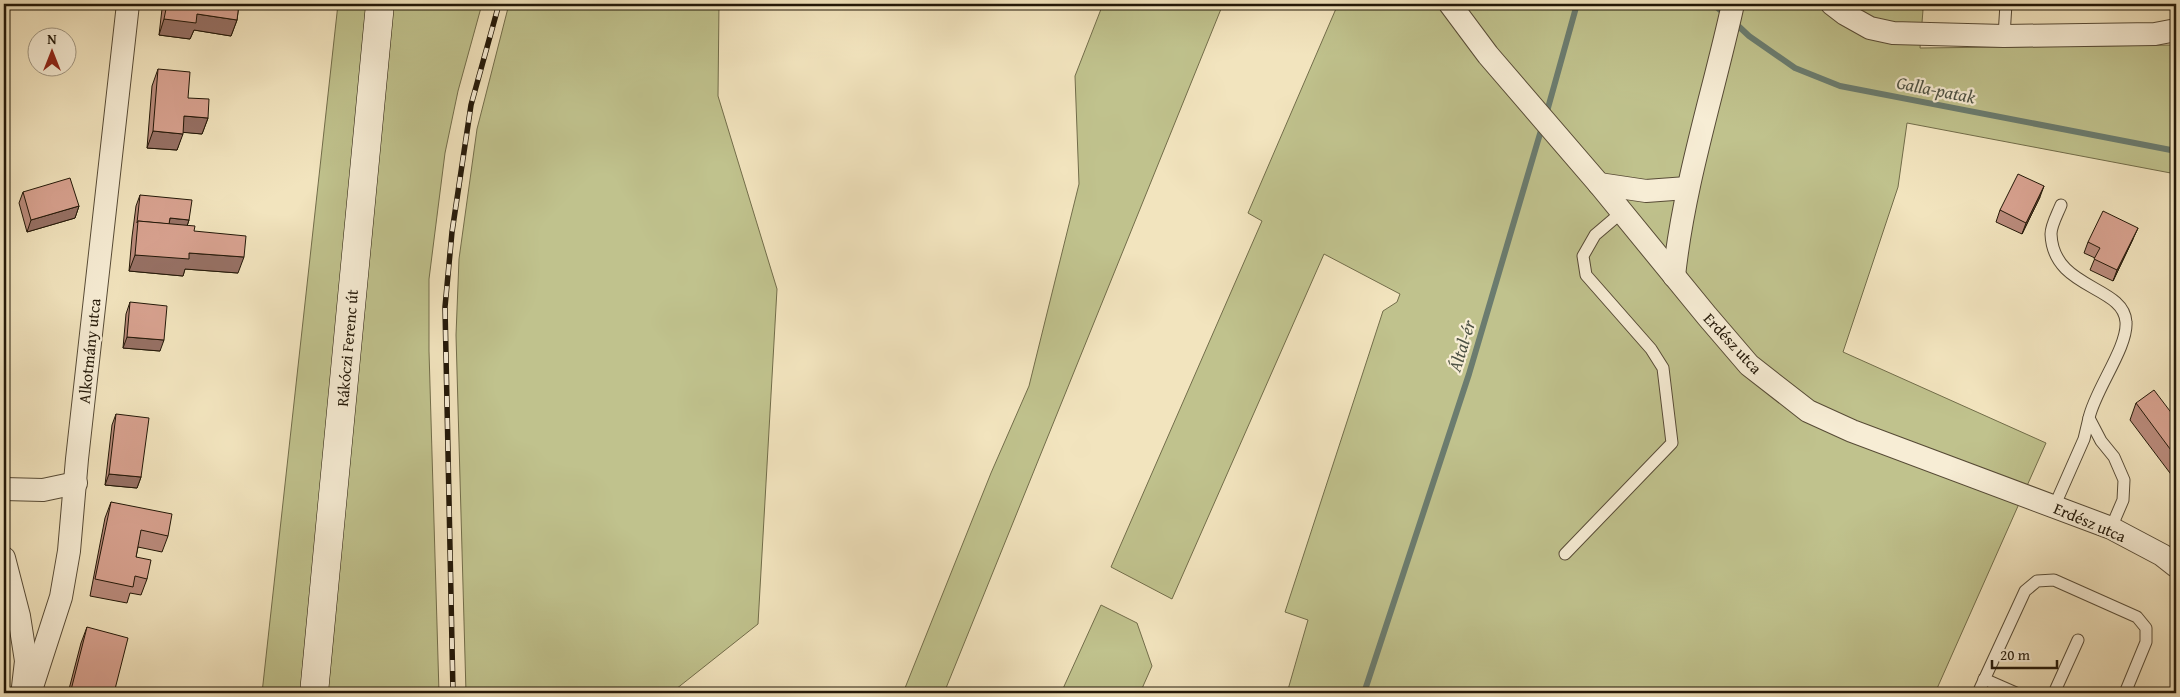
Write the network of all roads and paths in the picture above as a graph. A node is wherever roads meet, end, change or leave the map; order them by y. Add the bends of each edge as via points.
1 (128, 4) edge
2 (380, 4) edge
3 (1450, 4) edge
4 (1733, 4) edge
5 (1832, 4) edge
6 (2006, 4) edge
7 (2176, 30) edge
8 (2004, 36) junction
9 (1599, 184) junction
10 (1687, 188) junction
11 (2061, 205) dead end
12 (1622, 212) junction
13 (1674, 276) junction
14 (2089, 418) junction
15 (76, 483) junction
16 (4, 489) edge
17 (2054, 507) junction
18 (2110, 528) junction
19 (1564, 554) dead end
20 (4, 558) edge
21 (2176, 566) edge
22 (2078, 640) dead end
23 (1984, 679) junction
24 (22, 693) edge
25 (30, 693) edge
26 (314, 693) edge
27 (1978, 693) edge
28 (2016, 693) edge
29 (2054, 693) edge
30 (2125, 693) edge

1 - 15 street, Alkotmány utca
2 - 26 main road, Rákóczi Ferenc út
3 - 9 street, Erdész utca via 1488,55
4 - 10 street
5 - 8 street via 1870,28 1893,33
6 - 8 lane
7 - 8 street via 2155,34
9 - 10 street via 1646,191
9 - 12 street, Erdész utca
10 - 13 street
11 - 14 lane via 2051,232 2055,254 2068,274 2118,304 2126,322 2124,340 2092,404
12 - 13 street, Erdész utca
12 - 19 lane via 1594,235 1583,256 1586,275 1651,349 1663,368 1672,443
13 - 17 street, Erdész utca via 1749,365 1808,411 1852,431
14 - 17 lane via 2084,439
14 - 18 lane via 2100,441 2114,457 2124,480 2123,500
15 - 16 street via 44,490
15 - 25 street, Alkotmány utca via 62,590
17 - 18 street, Erdész utca
18 - 21 street, Erdész utca
20 - 24 street via 19,616 26,661
22 - 29 lane
23 - 27 lane
23 - 28 lane
23 - 30 lane via 2025,591 2037,581 2054,580 2137,617 2146,628 2146,642

